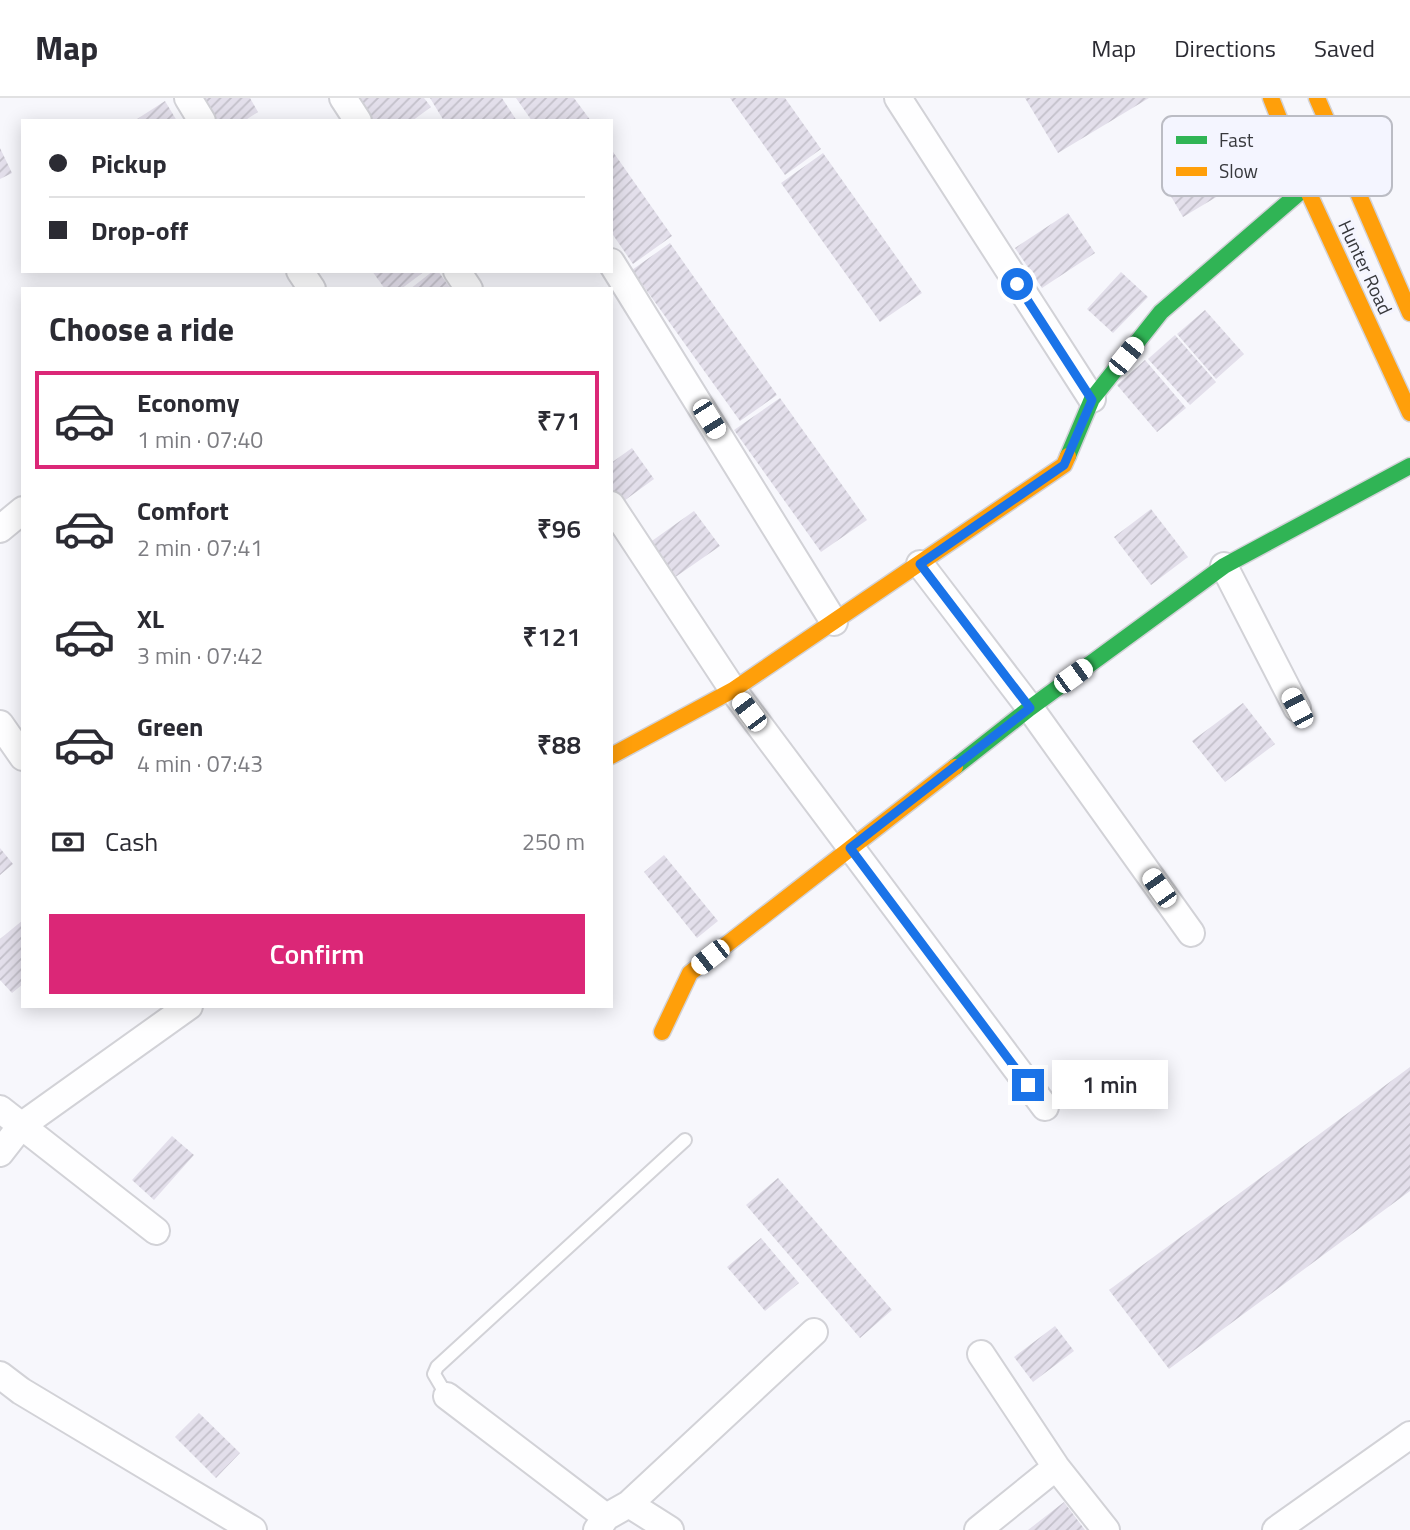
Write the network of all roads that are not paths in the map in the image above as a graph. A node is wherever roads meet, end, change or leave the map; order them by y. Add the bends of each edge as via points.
1 (188, 98) edge
2 (344, 98) edge
3 (898, 98) edge
4 (1271, 98) edge
5 (1317, 98) edge
6 (1278, 116) edge
7 (1325, 116) edge
8 (201, 119) edge
9 (357, 119) edge
10 (1296, 196) edge
11 (1310, 196) edge
12 (1359, 196) edge
13 (613, 265) edge
14 (1410, 313) edge
15 (1092, 400) junction
16 (1410, 413) edge
17 (1410, 466) edge
18 (613, 508) edge
19 (21, 512) edge
20 (0, 529) edge
21 (920, 564) junction
22 (1224, 566) junction
23 (834, 622) junction
24 (733, 691) junction
25 (1030, 708) junction
26 (1297, 708) dead end
27 (2, 732) edge
28 (613, 751) edge
29 (21, 755) edge
30 (850, 848) junction
31 (1191, 933) dead end
32 (186, 1008) edge
33 (662, 1032) dead end
34 (1045, 1107) dead end
35 (0, 1109) edge
36 (21, 1126) junction
37 (685, 1140) dead end
38 (0, 1153) edge
39 (156, 1231) dead end
40 (814, 1332) dead end
41 (981, 1354) dead end
42 (0, 1375) edge
43 (447, 1396) joint
44 (1410, 1435) edge
45 (1056, 1467) junction
46 (629, 1504) junction
47 (601, 1523) edge
48 (253, 1530) edge
49 (670, 1530) edge
50 (978, 1530) edge
51 (1106, 1530) edge
52 (1276, 1530) edge

1 - 8 street
2 - 9 street
3 - 15 street
4 - 6 street, Hunter Road
5 - 7 street, Hunter Road
10 - 15 street via 1161,312
11 - 16 street, Hunter Road
12 - 14 street, Hunter Road
13 - 23 street
15 - 21 street via 1064,465
17 - 22 street
18 - 24 street
19 - 20 street
21 - 23 street
21 - 25 street
22 - 25 street
22 - 26 street
23 - 24 street
24 - 28 street
24 - 30 street
25 - 30 street
25 - 31 street
27 - 29 street
30 - 33 street via 690,973
30 - 34 street
32 - 36 street
35 - 36 street
36 - 38 street
36 - 39 street
37 - 43 lane via 438,1367 434,1374
40 - 46 street
41 - 45 street
42 - 48 street
43 - 47 street
44 - 52 street
45 - 50 street
45 - 51 street
46 - 47 street
46 - 49 street

